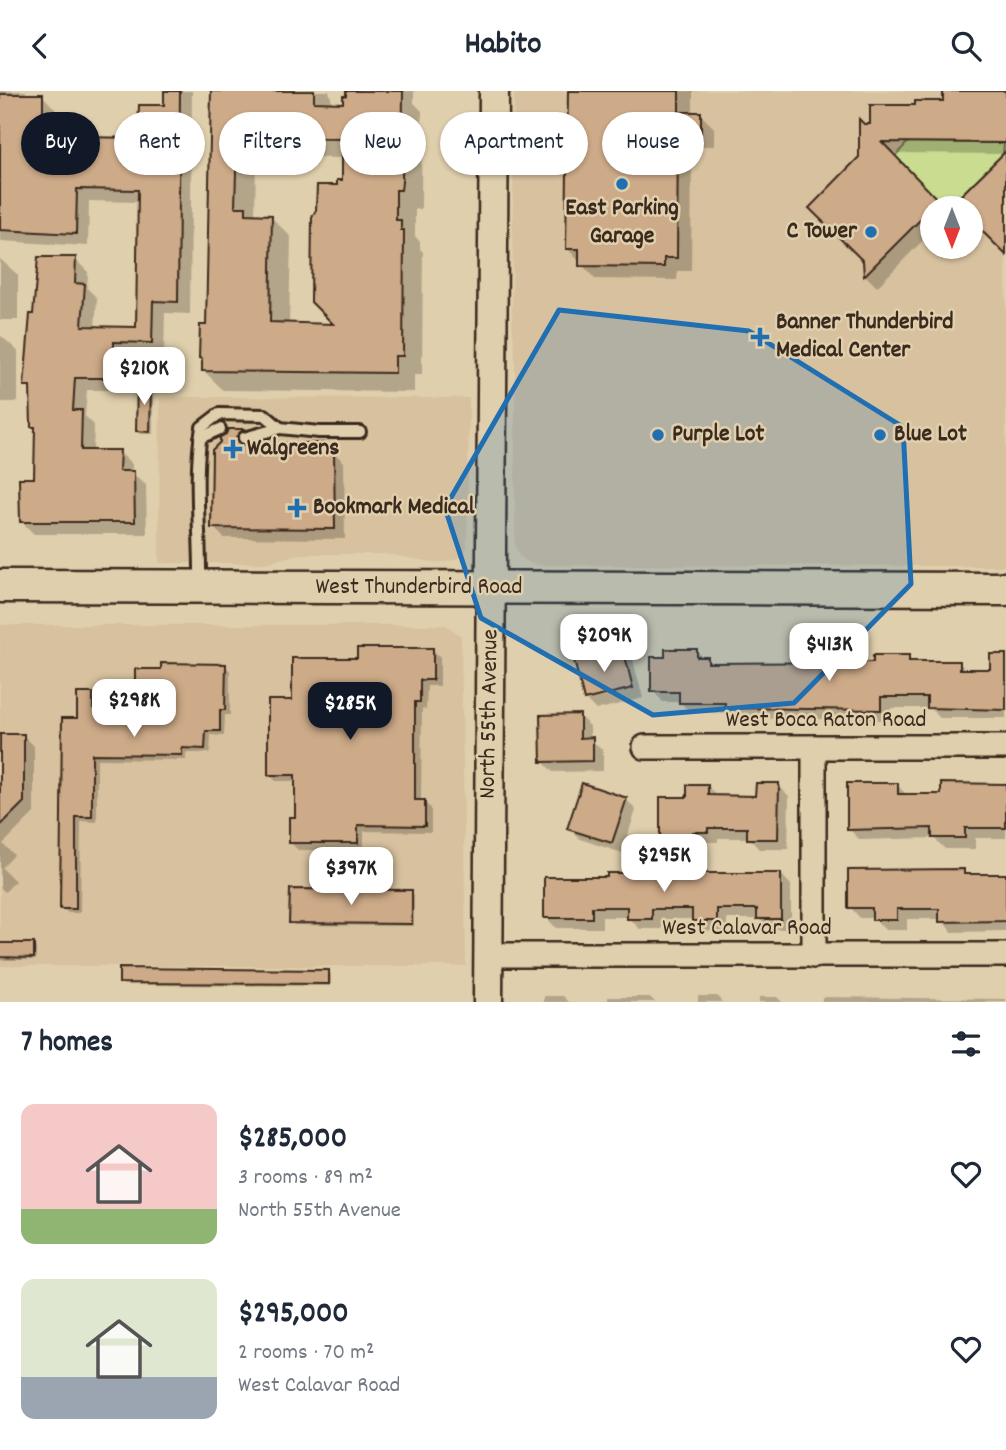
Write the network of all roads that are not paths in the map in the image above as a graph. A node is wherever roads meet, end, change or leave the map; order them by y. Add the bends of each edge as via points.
1 (494, 91) edge
2 (280, 428) junction
3 (360, 432) dead end
4 (220, 434) dead end
5 (247, 434) dead end
6 (200, 438) junction
7 (0, 586) edge
8 (200, 587) junction
9 (491, 588) junction
10 (1006, 589) edge
11 (645, 747) dead end
12 (814, 747) junction
13 (1006, 747) edge
14 (489, 955) junction
15 (1006, 955) edge
16 (814, 956) junction
17 (488, 1002) edge

1 - 9 street, North 55th Avenue
2 - 3 lane
2 - 5 lane
2 - 6 lane via 265,415 219,414 202,427
4 - 6 lane
6 - 8 lane
7 - 8 main road, West Thunderbird Road
8 - 9 main road, West Thunderbird Road
9 - 10 main road, West Thunderbird Road
9 - 14 street, North 55th Avenue
11 - 12 street, West Boca Raton Road
12 - 13 street, West Boca Raton Road
12 - 16 street
14 - 16 street, West Calavar Road
14 - 17 street, North 55th Avenue
15 - 16 street, West Calavar Road

